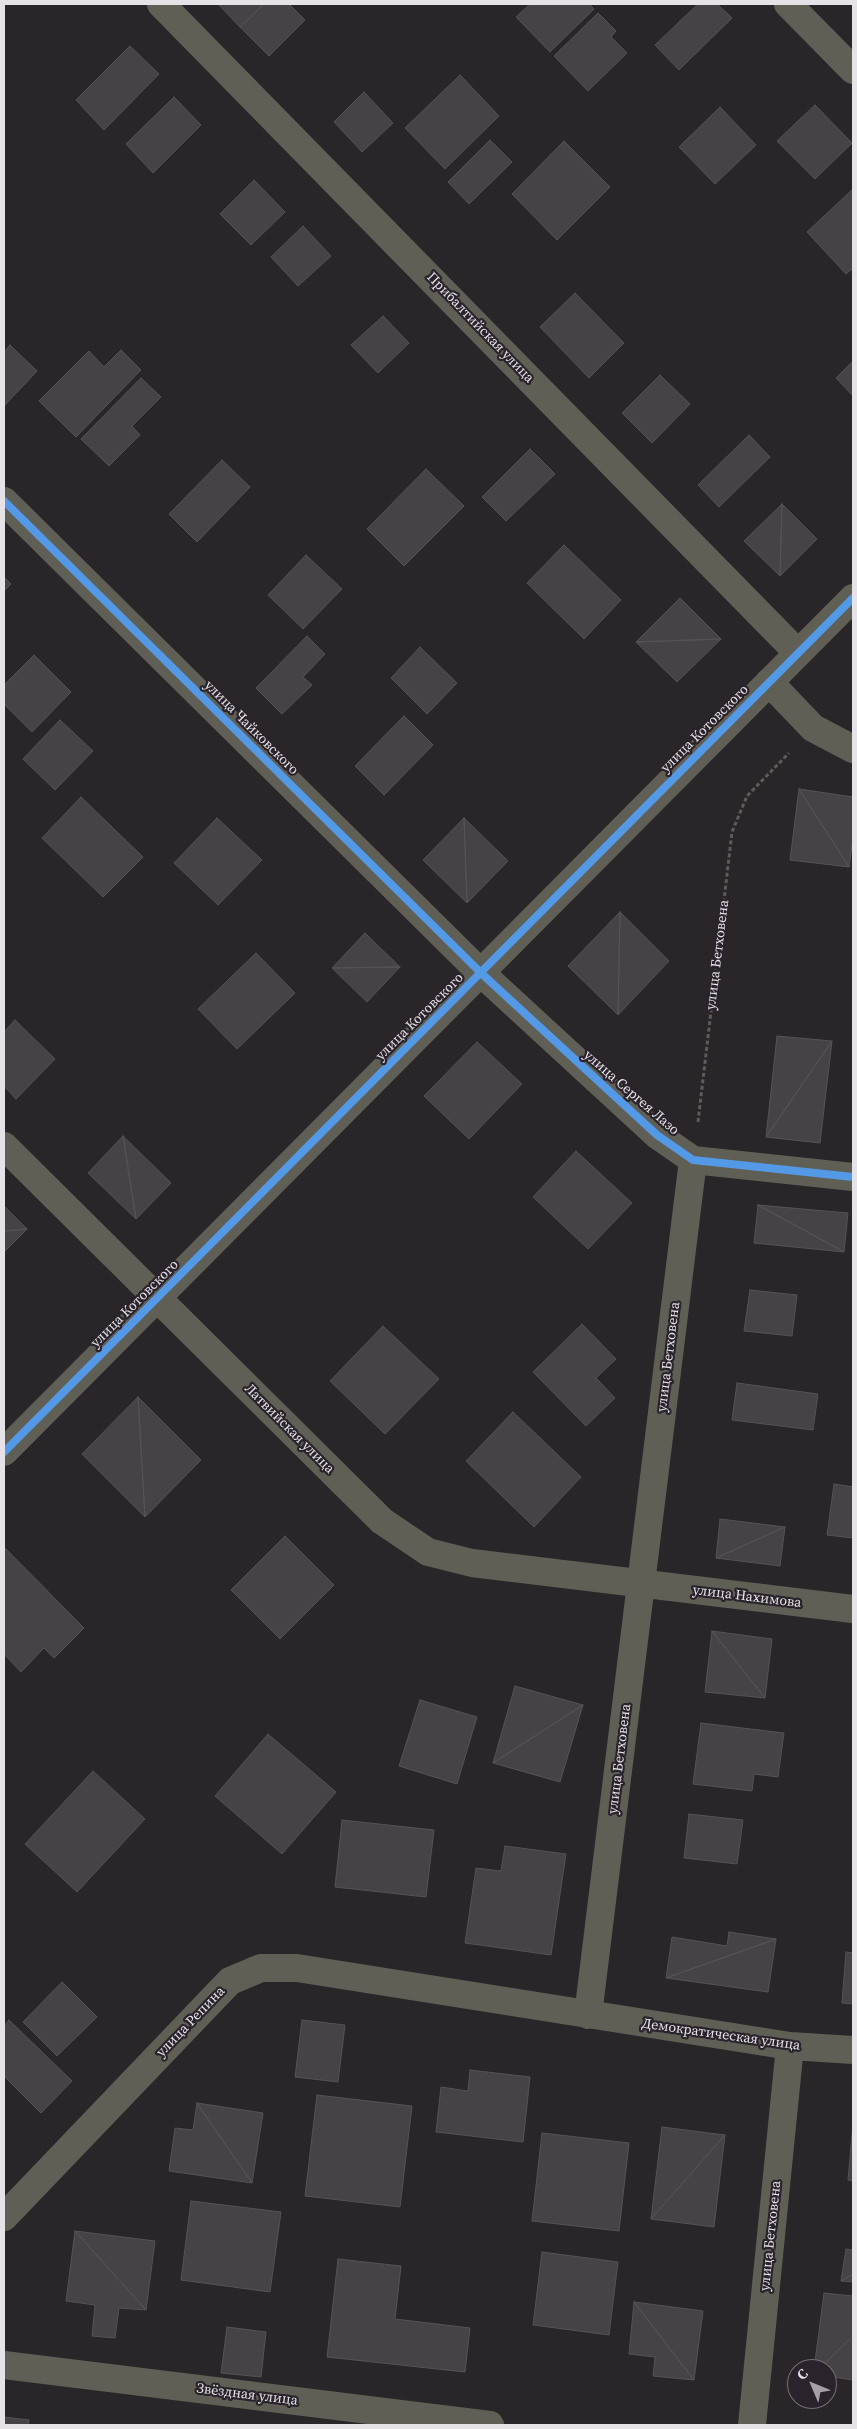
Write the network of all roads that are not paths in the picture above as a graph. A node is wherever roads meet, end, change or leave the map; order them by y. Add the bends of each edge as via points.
1 (161, 4) edge
2 (788, 4) edge
3 (853, 70) edge
4 (4, 501) edge
5 (853, 598) edge
6 (798, 653) junction
7 (769, 682) junction
8 (853, 749) edge
9 (481, 973) junction
10 (4, 1146) edge
11 (694, 1160) junction
12 (853, 1177) edge
13 (158, 1300) junction
14 (4, 1452) edge
15 (641, 1585) junction
16 (853, 1609) edge
17 (588, 2015) junction
18 (790, 2046) junction
19 (853, 2050) edge
20 (4, 2217) edge
21 (4, 2365) edge
22 (490, 2425) edge
23 (752, 2425) edge

1 - 6 street, Прибалтийская улица
2 - 3 street
4 - 9 street, улица Чайковского
5 - 6 street, улица Котовского
6 - 7 street, улица Котовского
7 - 8 street via 813,728
7 - 9 street, улица Котовского
9 - 11 street, улица Сергея Лазо via 657,1135
9 - 13 street, улица Котовского
10 - 13 street, Латвийская улица
11 - 12 street, улица Сергея Лазо
11 - 15 street, улица Бетховена
13 - 14 street, улица Котовского
13 - 15 street, Латвийская улица via 382,1521 428,1552 472,1563
15 - 16 street, улица Нахимова
15 - 17 street, улица Бетховена
17 - 18 street, Демократическая улица
17 - 20 street, улица Репина via 297,1968 261,1968 230,1981
18 - 19 street, Демократическая улица
18 - 23 street, улица Бетховена
21 - 22 street, Звёздная улица

